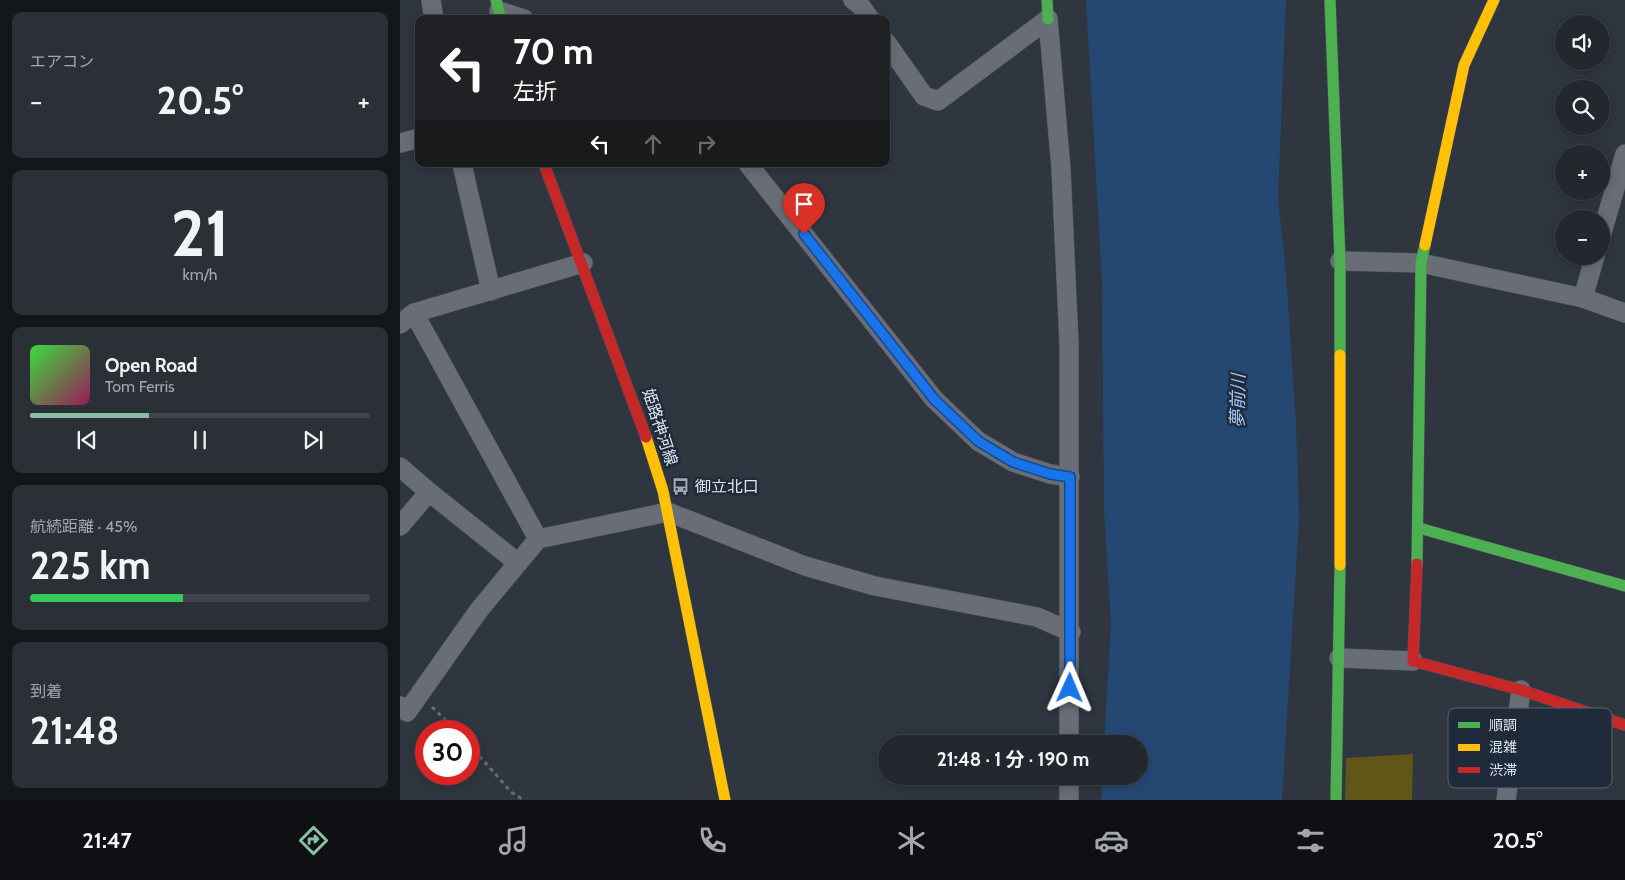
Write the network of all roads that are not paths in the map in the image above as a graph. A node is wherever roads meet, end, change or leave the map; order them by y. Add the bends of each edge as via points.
1 (431, 0) edge
2 (853, 0) edge
3 (1047, 0) edge
4 (1330, 0) edge
5 (1494, 0) edge
6 (499, 10) edge
7 (433, 15) edge
8 (513, 15) edge
9 (867, 15) edge
10 (1048, 19) junction
11 (890, 48) edge
12 (415, 139) edge
13 (400, 143) edge
14 (1625, 154) edge
15 (463, 167) edge
16 (545, 167) edge
17 (750, 167) edge
18 (1609, 210) edge
19 (1340, 261) junction
20 (583, 263) junction
21 (1421, 263) junction
22 (1592, 265) edge
23 (491, 291) junction
24 (1583, 298) junction
25 (1625, 313) edge
26 (407, 319) edge
27 (400, 467) edge
28 (1070, 477) junction
29 (429, 492) junction
30 (668, 512) junction
31 (400, 526) edge
32 (1419, 528) junction
33 (538, 539) junction
34 (518, 563) junction
35 (1625, 586) edge
36 (1071, 632) junction
37 (1339, 658) junction
38 (1413, 661) junction
39 (1521, 690) junction
40 (400, 706) edge
41 (1519, 708) edge
42 (1574, 708) edge
43 (1612, 721) edge
44 (1625, 725) edge
45 (1069, 735) edge
46 (1069, 785) edge
47 (725, 800) edge
48 (1069, 800) edge
49 (1336, 800) edge

1 - 7 street
2 - 9 street
3 - 10 street
4 - 19 street
5 - 21 street via 1464,65
6 - 8 street
10 - 11 street via 938,101 924,96
10 - 28 street via 1061,179
12 - 13 street
14 - 18 street
15 - 23 street
16 - 20 street, 姫路神河線
17 - 28 street via 934,399 978,441 1013,462
19 - 21 street
19 - 37 street
20 - 23 street
20 - 30 street, 姫路神河線 via 650,446
21 - 24 street
21 - 32 street
22 - 24 street
23 - 26 street
24 - 25 street
26 - 33 street
27 - 29 street
28 - 36 street
29 - 31 street
29 - 34 street
30 - 33 street
30 - 36 street via 804,566 875,586 1037,617
30 - 47 street, 姫路神河線
32 - 35 street
32 - 38 street
33 - 34 street
34 - 40 street via 479,610 407,712
36 - 45 street
37 - 38 street
37 - 49 street
38 - 39 street
39 - 41 street
39 - 42 street
43 - 44 street
46 - 48 street

